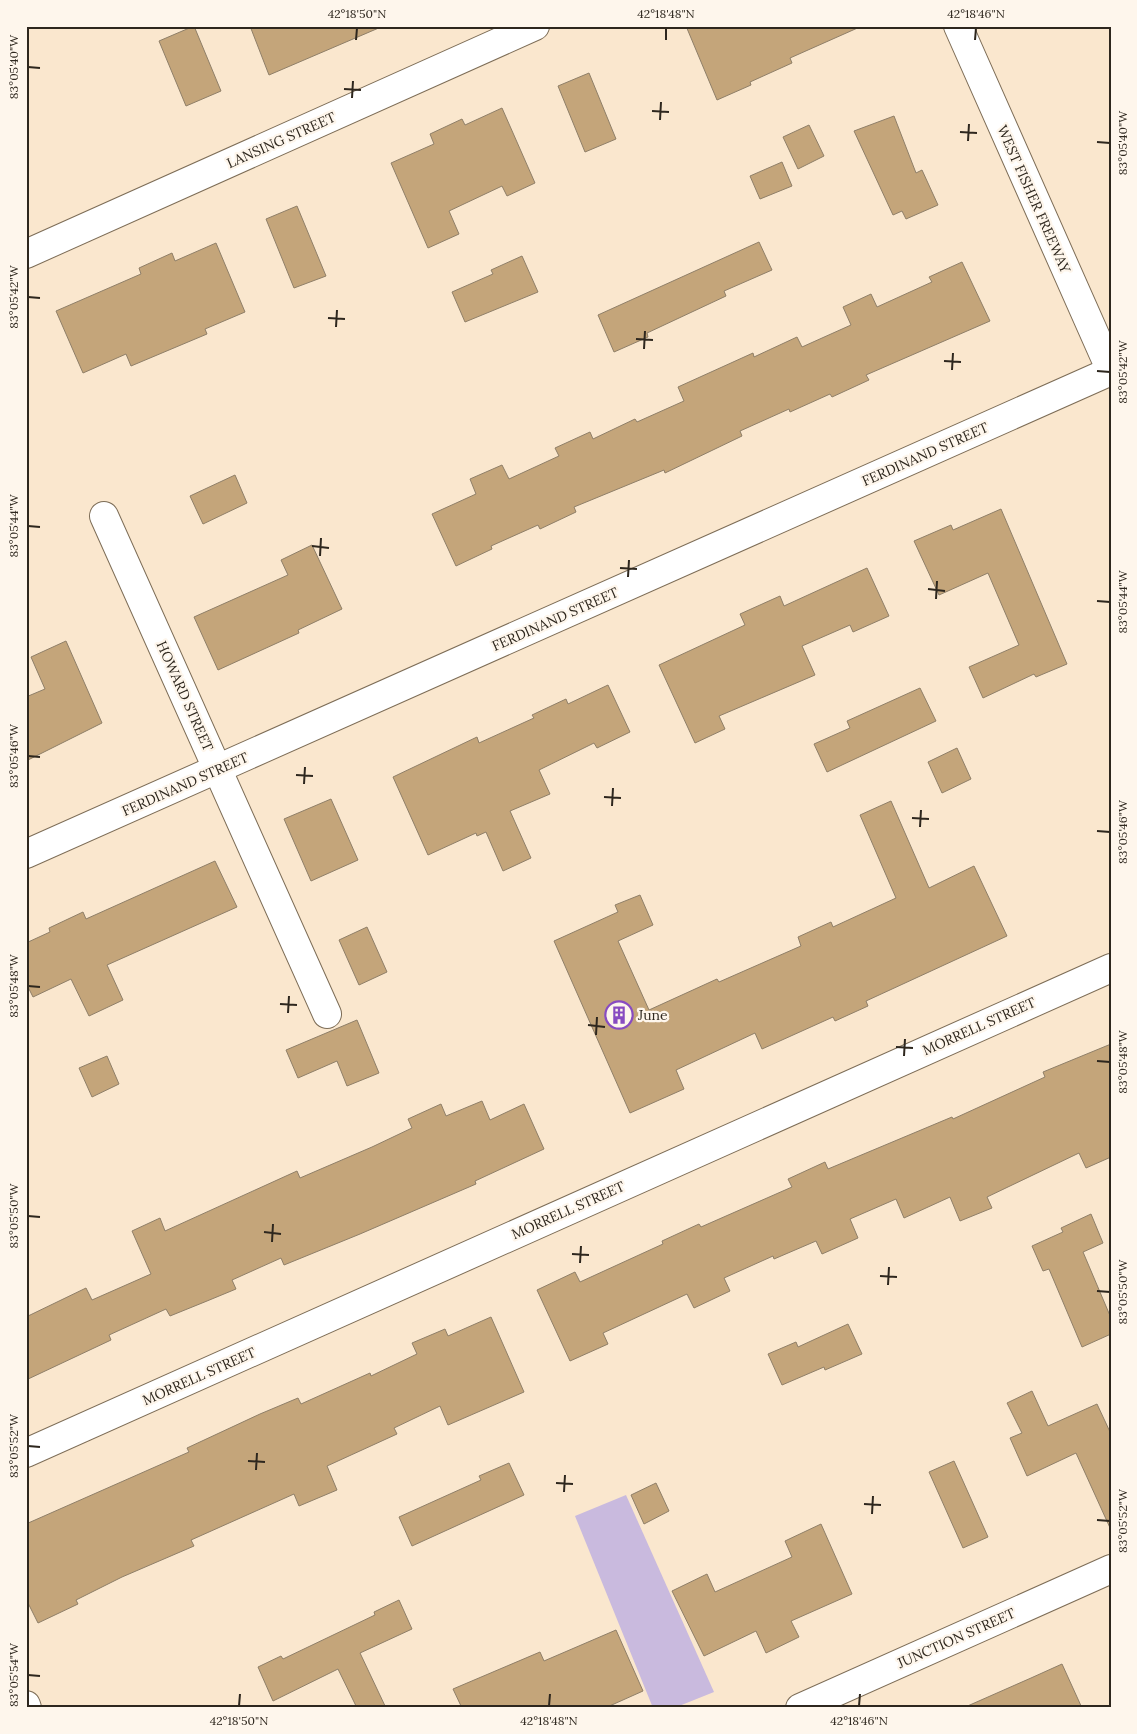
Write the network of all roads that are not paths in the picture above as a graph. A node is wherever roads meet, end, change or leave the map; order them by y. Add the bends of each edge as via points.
1 (535, 26) edge
2 (958, 26) edge
3 (26, 254) edge
4 (1111, 371) edge
5 (104, 516) dead end
6 (217, 769) junction
7 (26, 854) edge
8 (1111, 968) edge
9 (327, 1014) dead end
10 (26, 1453) edge
11 (1111, 1569) edge
12 (800, 1708) edge

1 - 3 street, LANSING STREET
2 - 4 street, WEST FISHER FREEWAY
4 - 6 street, FERDINAND STREET
5 - 6 street, HOWARD STREET
6 - 7 street, FERDINAND STREET
6 - 9 street, HOWARD STREET
8 - 10 street, MORRELL STREET
11 - 12 street, JUNCTION STREET

